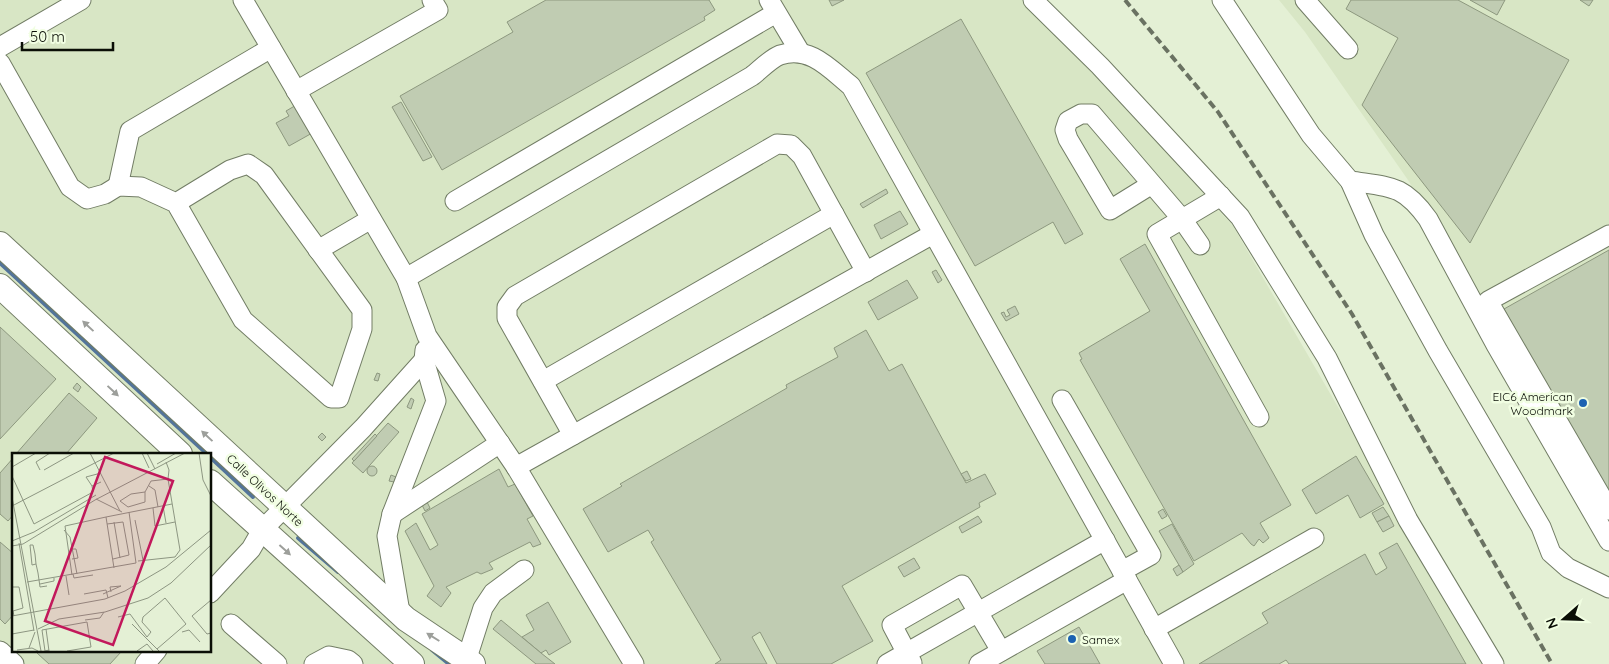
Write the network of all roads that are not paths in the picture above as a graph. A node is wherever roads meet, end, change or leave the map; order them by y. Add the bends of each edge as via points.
1 (81, 0) edge
2 (432, 0) edge
3 (1034, 0) edge
4 (1222, 0) edge
5 (1305, 0) edge
6 (250, 2) edge
7 (773, 6) edge
8 (0, 47) edge
9 (271, 48) junction
10 (1348, 49) dead end
11 (800, 52) junction
12 (0, 63) edge
13 (296, 90) junction
14 (1350, 181) junction
15 (1152, 184) junction
16 (118, 186) junction
17 (1221, 196) junction
18 (455, 201) dead end
19 (176, 203) junction
20 (834, 214) junction
21 (371, 219) junction
22 (1182, 219) junction
23 (933, 234) junction
24 (1609, 235) edge
25 (0, 244) edge
26 (1200, 245) dead end
27 (318, 250) junction
28 (866, 272) junction
29 (406, 278) junction
30 (0, 286) edge
31 (427, 336) junction
32 (424, 360) junction
33 (543, 381) junction
34 (1062, 400) dead end
35 (1260, 417) dead end
36 (573, 435) junction
37 (500, 443) junction
38 (179, 453) edge
39 (516, 467) junction
40 (211, 483) edge
41 (284, 508) junction
42 (1609, 510) edge
43 (392, 514) junction
44 (262, 530) junction
45 (1314, 538) dead end
46 (1105, 540) junction
47 (1609, 541) edge
48 (524, 570) dead end
49 (1124, 575) junction
50 (1609, 588) edge
51 (211, 592) edge
52 (400, 612) junction
53 (978, 612) junction
54 (231, 624) dead end
55 (1154, 628) junction
56 (0, 651) edge
57 (1001, 651) junction
58 (156, 652) edge
59 (910, 658) edge
60 (470, 661) edge
61 (14, 664) edge
62 (145, 664) edge
63 (277, 664) edge
64 (314, 664) edge
65 (353, 664) edge
66 (412, 664) edge
67 (634, 664) edge
68 (887, 664) edge
69 (979, 664) edge
70 (1174, 664) edge
71 (1494, 664) edge

1 - 8 street
2 - 13 street via 438,10
3 - 17 street
4 - 14 street via 1311,134
5 - 10 street
6 - 9 street
7 - 11 street
7 - 18 street
9 - 13 street
9 - 16 street via 130,132
11 - 23 street via 819,59 851,86
11 - 29 street via 779,56 752,76
12 - 16 street via 70,187 88,199
13 - 21 street
14 - 47 street via 1398,188 1414,200 1428,219
14 - 50 street via 1374,235 1541,527 1551,553 1568,568
15 - 15 street via 1092,114 1081,114 1068,121 1068,138 1110,210
15 - 22 street
16 - 19 street via 141,188
17 - 22 street
17 - 71 street via 1240,217 1303,316 1408,520
19 - 27 street via 230,170 248,164 264,175
19 - 27 street via 243,320 331,398 339,398 362,329 362,310
20 - 28 street
20 - 33 street
20 - 33 street via 802,156 791,145 777,144 515,296 507,307 507,318
21 - 27 street
21 - 29 street
22 - 26 street
22 - 35 street via 1157,234
23 - 28 street
23 - 46 street
24 - 42 street via 1488,302
41 -> 25 main road, Calle Olivos Norte
28 - 36 street
29 - 31 street
30 -> 38 main road
31 - 32 street
31 - 37 street
32 - 41 street
32 - 43 street via 436,401
33 - 36 street
34 - 49 street via 1151,555
36 - 39 street
37 - 39 street
37 - 43 street
39 - 67 street
40 - 44 main road
41 - 44 street
41 - 52 main road, Calle Olivos Norte
43 - 52 street via 387,536
44 - 51 street via 251,549
44 -> 66 main road
45 - 55 street
46 - 49 street
46 - 53 street
48 - 60 street via 493,593 483,608
49 - 55 street
49 - 57 street
60 -> 52 main road, Calle Olivos Norte via 421,630
53 - 57 street
53 - 59 street
53 - 59 street via 962,585 892,625
54 - 63 street
55 - 70 street
56 - 61 street
57 - 69 street
58 - 62 street
59 - 68 street
64 - 65 street via 329,656

